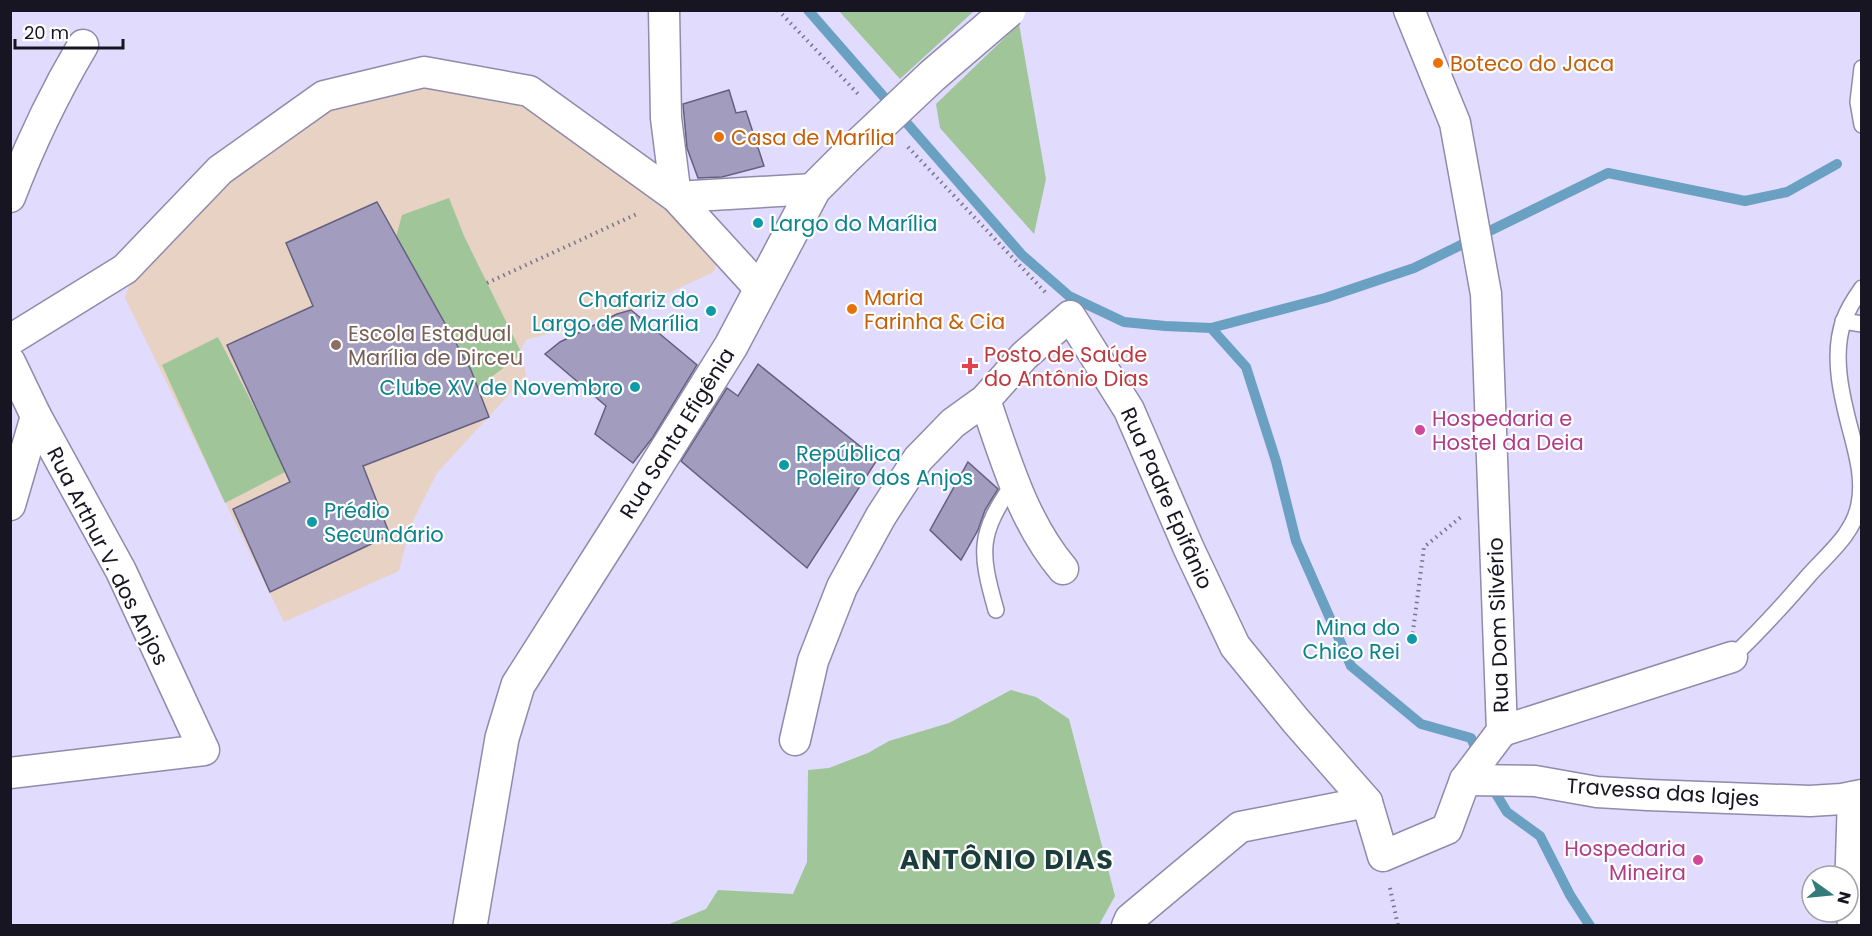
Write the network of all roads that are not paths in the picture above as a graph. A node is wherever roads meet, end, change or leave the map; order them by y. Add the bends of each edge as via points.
1 (664, 10) edge
2 (1009, 10) edge
3 (1409, 10) edge
4 (83, 45) dead end
5 (1862, 68) edge
6 (1862, 125) edge
7 (814, 189) junction
8 (676, 196) junction
9 (10, 197) edge
10 (1862, 288) edge
11 (761, 290) junction
12 (1843, 321) junction
13 (1862, 324) edge
14 (10, 340) edge
15 (10, 362) edge
16 (985, 400) junction
17 (36, 416) junction
18 (1015, 482) junction
19 (10, 505) edge
20 (1063, 569) dead end
21 (996, 610) dead end
22 (1732, 657) joint
23 (1502, 731) junction
24 (795, 740) dead end
25 (10, 772) edge
26 (1465, 780) junction
27 (1857, 796) edge
28 (1367, 801) junction
29 (470, 926) edge
30 (1127, 926) edge
31 (1852, 926) edge

1 - 8 street via 666,118
2 - 7 street, Rua Santa Efigênia, bridge via 932,76
3 - 23 street, Rua Dom Silvério via 1455,123 1486,294
4 - 9 street via 42,120
5 - 6 lane via 1858,102
7 - 8 street
7 - 11 street, Rua Santa Efigênia
8 - 11 street
8 - 14 street via 529,90 424,72 324,96 220,170 125,270
10 - 12 lane
11 - 29 street, Rua Santa Efigênia via 731,346 518,685 502,738
12 - 13 lane
12 - 22 lane via 1839,371 1857,453 1859,506 1851,527 1838,544
15 - 17 street, Rua Arthur V. dos Anjos
16 - 18 street
16 - 24 street via 953,423 918,459 881,516 842,587 813,661
16 - 28 street, Rua Padre Epifânio via 1024,356 1070,316 1129,410 1235,646
17 - 19 street
17 - 25 street, Rua Arthur V. dos Anjos via 121,571 204,750
18 - 20 street via 1036,530
18 - 21 lane via 986,535 986,573
22 - 23 street
23 - 26 street, Rua Dom Silvério
26 - 27 street, Travessa das lajes via 1535,781 1597,792 1648,795 1810,801
26 - 28 street, Rua Dom Silvério via 1447,829 1383,856
27 - 31 street via 1850,891
28 - 30 street via 1240,827 1130,919

